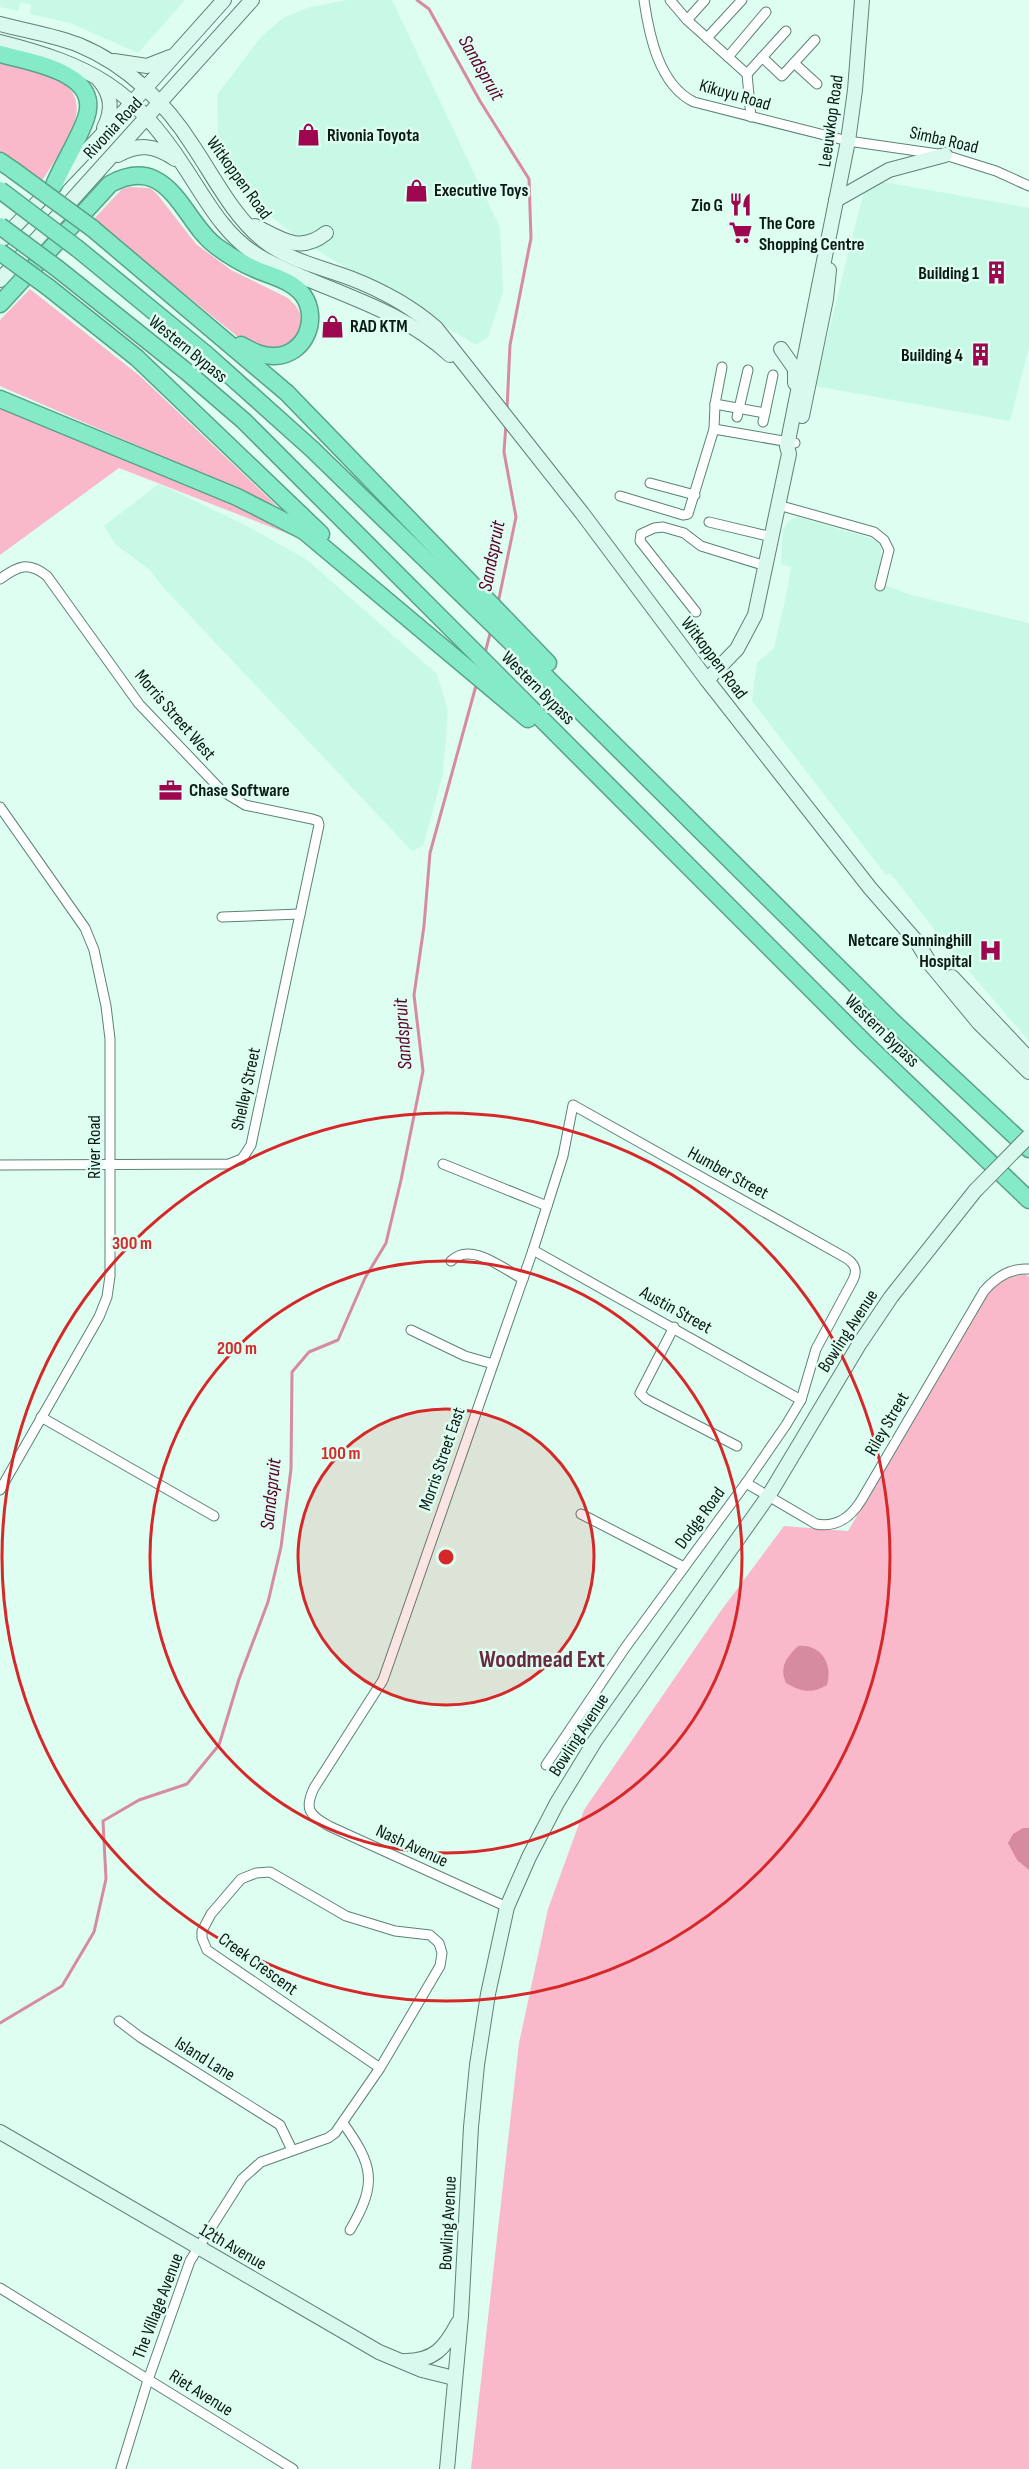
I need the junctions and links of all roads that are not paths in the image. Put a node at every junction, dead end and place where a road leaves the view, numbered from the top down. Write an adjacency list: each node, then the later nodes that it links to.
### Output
1 (224, 0): 15 (main road, Rivonia Road)
2 (644, 0): 28 (street, Kikuyu Road)
3 (670, 0): 9 (street)
4 (705, 0): 9 (street)
5 (742, 0): 12 (street)
6 (862, 0): 30 (main road, Leeuwkop Road)
7 (250, 3): 26 (main road, Rivonia Road)
8 (766, 12): 17 (street)
9 (687, 20): 12 (street)
10 (0, 24): 19 (main road, Witkoppen Road)
11 (786, 31): 18 (street)
12 (707, 38): 17 (street)
13 (815, 40): 20 (street)
14 (0, 42): 21 (main road, Witkoppen Road)
15 (176, 53): 19 (main road); 24 (main road, Rivonia Road)
16 (0, 54): 35 (highway)
17 (728, 57): 22 (street)
18 (762, 57): 20 (street); 22 (street)
19 (109, 60): 24 (main road, Witkoppen Road)
20 (794, 63): 23 (street)
21 (93, 74): 25 (main road, Witkoppen Road); 29 (main road)
22 (747, 74): 28 (street)
23 (817, 84)
24 (145, 88): 25 (main road, Rivonia Road); 26 (main road, Witkoppen Road)
25 (132, 103): 27 (main road, Witkoppen Road); 29 (main road, Rivonia Road)
26 (160, 104): 27 (main road, Rivonia Road); 39 (main road, Witkoppen Road)
27 (147, 117): 32 (main road, Rivonia Road); 33 (main road, Witkoppen Road)
28 (751, 117): 30 (street, Kikuyu Road)
29 (101, 136): 35 (main road, Rivonia Road)
30 (848, 141): 31 (street, Simba Road); 38 (main road, Leeuwkop Road)
31 (945, 155): 36 (street, Simba Road); 38 (main road)
32 (106, 162): 33 (main road); 45 (main road, Rivonia Road)
33 (183, 164): 52 (main road, Witkoppen Road)
34 (7, 165): 47 (highway, bridge)
35 (54, 185): 42 (main road, Rivonia Road)
36 (1029, 186)
37 (0, 190): 68 (highway, Western Bypass, bridge)
38 (836, 200): 43 (main road, Leeuwkop Road)
39 (243, 219): 41 (main road); 52 (main road, Witkoppen Road)
40 (0, 226): 72 (highway, Western Bypass, bridge)
41 (326, 233)
42 (0, 242)
43 (828, 246): 56 (main road, Leeuwkop Road); 58 (main road, Leeuwkop Road)
44 (0, 252): 69 (highway, bridge)
45 (0, 280)
46 (0, 304): 47 (highway)
47 (219, 333): 68 (highway)
48 (781, 349): 56 (main road)
49 (722, 367): 54 (street)
50 (748, 370): 55 (street)
51 (773, 375): 55 (street)
52 (478, 381): 71 (main road, Witkoppen Road)
53 (0, 399): 69 (highway)
54 (715, 404): 55 (street); 57 (street)
55 (738, 413)
56 (792, 418): 58 (main road, Leeuwkop Road)
57 (714, 429): 58 (street); 60 (street)
58 (791, 446): 62 (main road, Leeuwkop Road)
59 (650, 483): 60 (street)
60 (695, 495): 61 (street)
61 (620, 496)
62 (778, 505): 64 (main road, Leeuwkop Road); 67 (street)
63 (709, 522): 64 (street)
64 (772, 537): 65 (main road, Leeuwkop Road)
65 (766, 566): 70 (street); 71 (main road, Leeuwkop Road)
66 (0, 579): 74 (street, Morris Street West)
67 (880, 586)
68 (465, 587): 82 (highway, Western Bypass)
69 (376, 591): 72 (highway)
70 (696, 612)
71 (707, 680): 77 (main road, Witkoppen Road)
72 (502, 688): 86 (highway, Western Bypass)
73 (0, 807): 85 (street, River Road)
74 (318, 821): 75 (street, Shelley Street)
75 (300, 914): 76 (street); 85 (street, Shelley Street)
76 (222, 917)
77 (926, 955): 78 (main road, Witkoppen Road); 79 (main road, Witkoppen Road)
78 (1029, 1059)
79 (1029, 1072)
80 (573, 1105): 87 (street, Morris Street East); 91 (street, Humber Street)
81 (1029, 1136): 101 (main road, Bowling Avenue, bridge)
82 (1029, 1149)
83 (442, 1164): 87 (street)
84 (0, 1166): 85 (street, Shelley Street)
85 (110, 1166): 97 (street, River Road)
86 (1029, 1200)
87 (547, 1206): 89 (street, Morris Street East)
88 (452, 1245): 92 (street)
89 (533, 1250): 92 (street, Morris Street East); 93 (street, Austin Street)
90 (1029, 1269): 101 (street, Riley Street)
91 (855, 1276): 96 (street, Dodge Road)
92 (523, 1279): 95 (street, Morris Street East)
93 (674, 1327): 96 (street, Austin Street); 98 (street)
94 (411, 1330): 95 (street)
95 (493, 1364): 106 (street, Morris Street East)
96 (801, 1400): 99 (street, Dodge Road)
97 (41, 1417): 100 (street, River Road); 103 (street)
98 (737, 1446)
99 (746, 1484): 101 (street, Riley Street); 104 (street, Dodge Road)
100 (0, 1490)
101 (769, 1495): 107 (main road, Bowling Avenue)
102 (581, 1514): 104 (street)
103 (214, 1516)
104 (684, 1567): 105 (street, Dodge Road)
105 (546, 1766)
106 (309, 1809): 107 (street, Nash Avenue)
107 (507, 1908): 117 (main road, Bowling Avenue)
108 (440, 1966): 110 (street, The Village Avenue); 110 (street, Creek Crescent)
109 (119, 2020): 113 (street, Island Lane)
110 (380, 2068): 111 (street, The Village Avenue)
111 (343, 2123): 113 (street, The Village Avenue); 114 (street)
112 (0, 2132): 115 (main road, 12th Avenue)
113 (290, 2150): 115 (street, The Village Avenue)
114 (350, 2230)
115 (198, 2247): 118 (main road, 12th Avenue); 120 (street, The Village Avenue)
116 (0, 2288): 120 (street, Riet Avenue)
117 (461, 2316): 118 (main road); 119 (main road, Bowling Avenue)
118 (400, 2361): 119 (main road, 12th Avenue)
119 (454, 2378): 123 (main road, Bowling Avenue)
120 (148, 2380): 121 (street, The Village Avenue); 122 (street, Riet Avenue)
121 (121, 2468)
122 (294, 2469)
123 (447, 2469)

